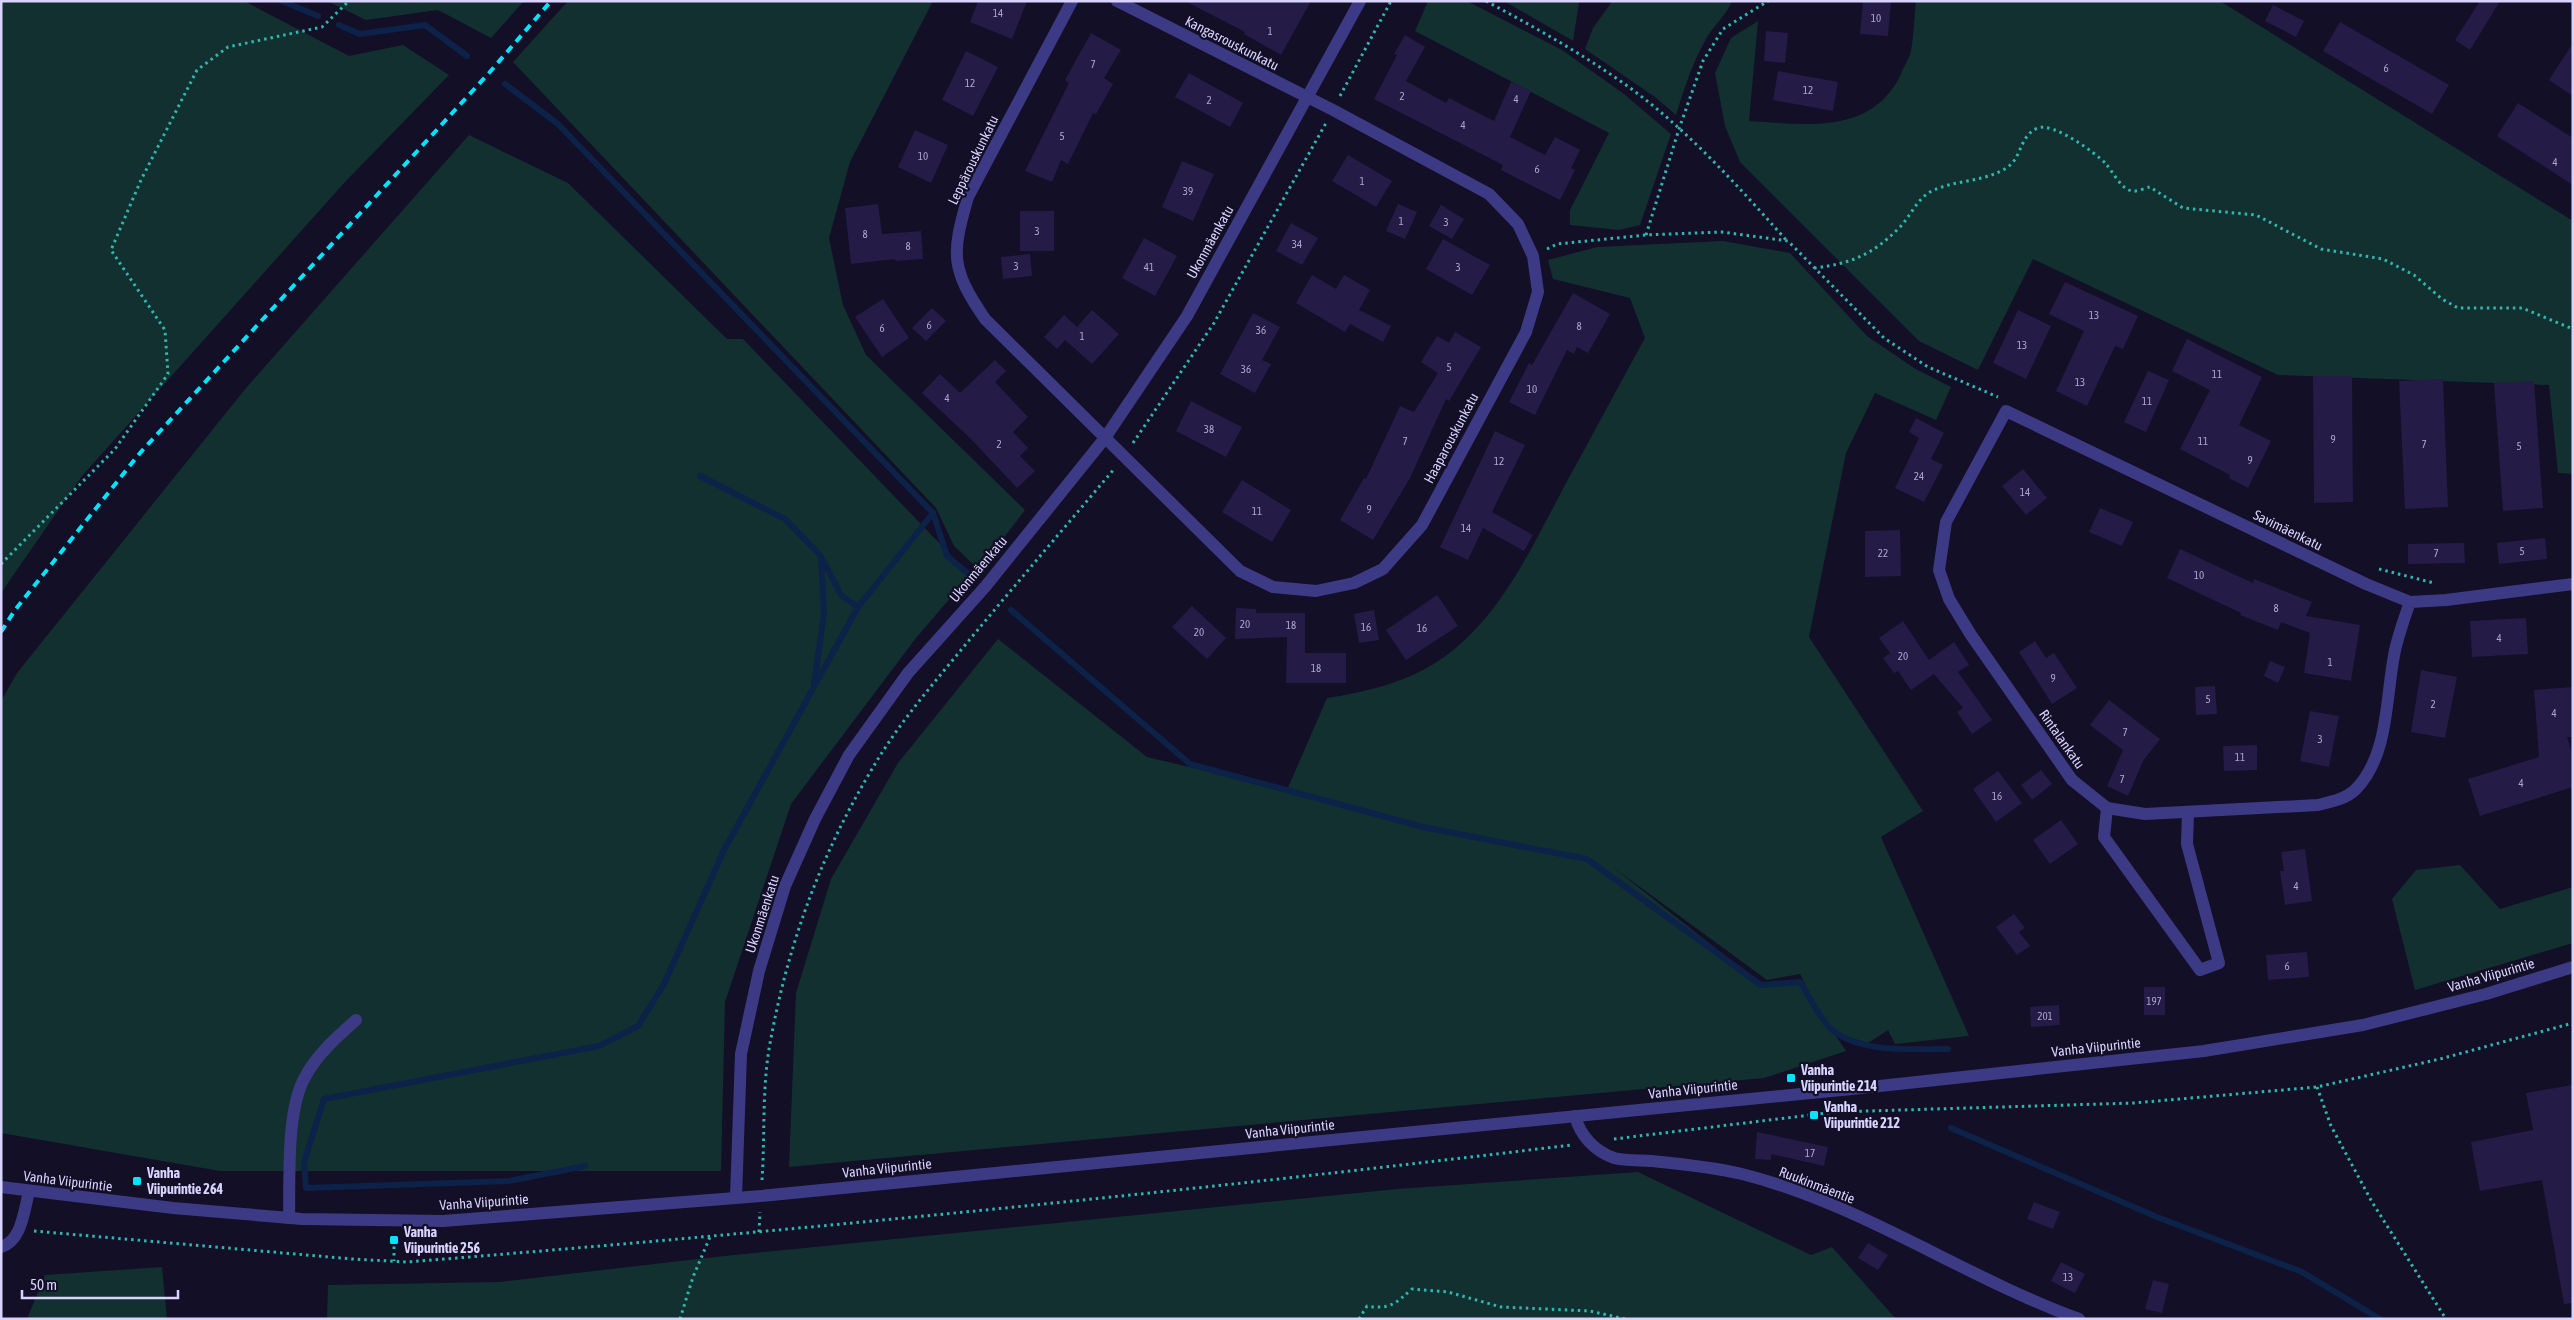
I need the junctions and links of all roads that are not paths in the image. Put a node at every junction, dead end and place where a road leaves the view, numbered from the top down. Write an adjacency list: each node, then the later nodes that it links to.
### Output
1 (1072, 1): 6 (street, Leppärouskunkatu)
2 (1117, 1): 4 (street, Kangasrouskunkatu)
3 (1360, 1): 4 (street, Ukonmäenkatu)
4 (1308, 98): 6 (street, Ukonmäenkatu); 6 (street, Haaparouskunkatu)
5 (2006, 406): 8 (street, Savimäenkatu); 9 (street, Rintalankatu)
6 (1105, 438): 16 (street, Ukonmäenkatu)
7 (2573, 584): 8 (street, Savimäenkatu)
8 (2410, 602): 10 (street, Rintalankatu)
9 (2107, 808): 10 (street, Rintalankatu); 10 (street)
10 (2188, 812)
11 (2573, 967): 13 (street, Vanha Viipurintie)
12 (356, 1020): 17 (street)
13 (1574, 1116): 16 (street, Vanha Viipurintie); 19 (street, Ruukinmäentie)
14 (1, 1187): 15 (street, Vanha Viipurintie)
15 (29, 1192): 17 (street, Vanha Viipurintie); 18 (street)
16 (736, 1197): 17 (street, Vanha Viipurintie)
17 (289, 1218)
18 (1, 1247)
19 (2079, 1319)

